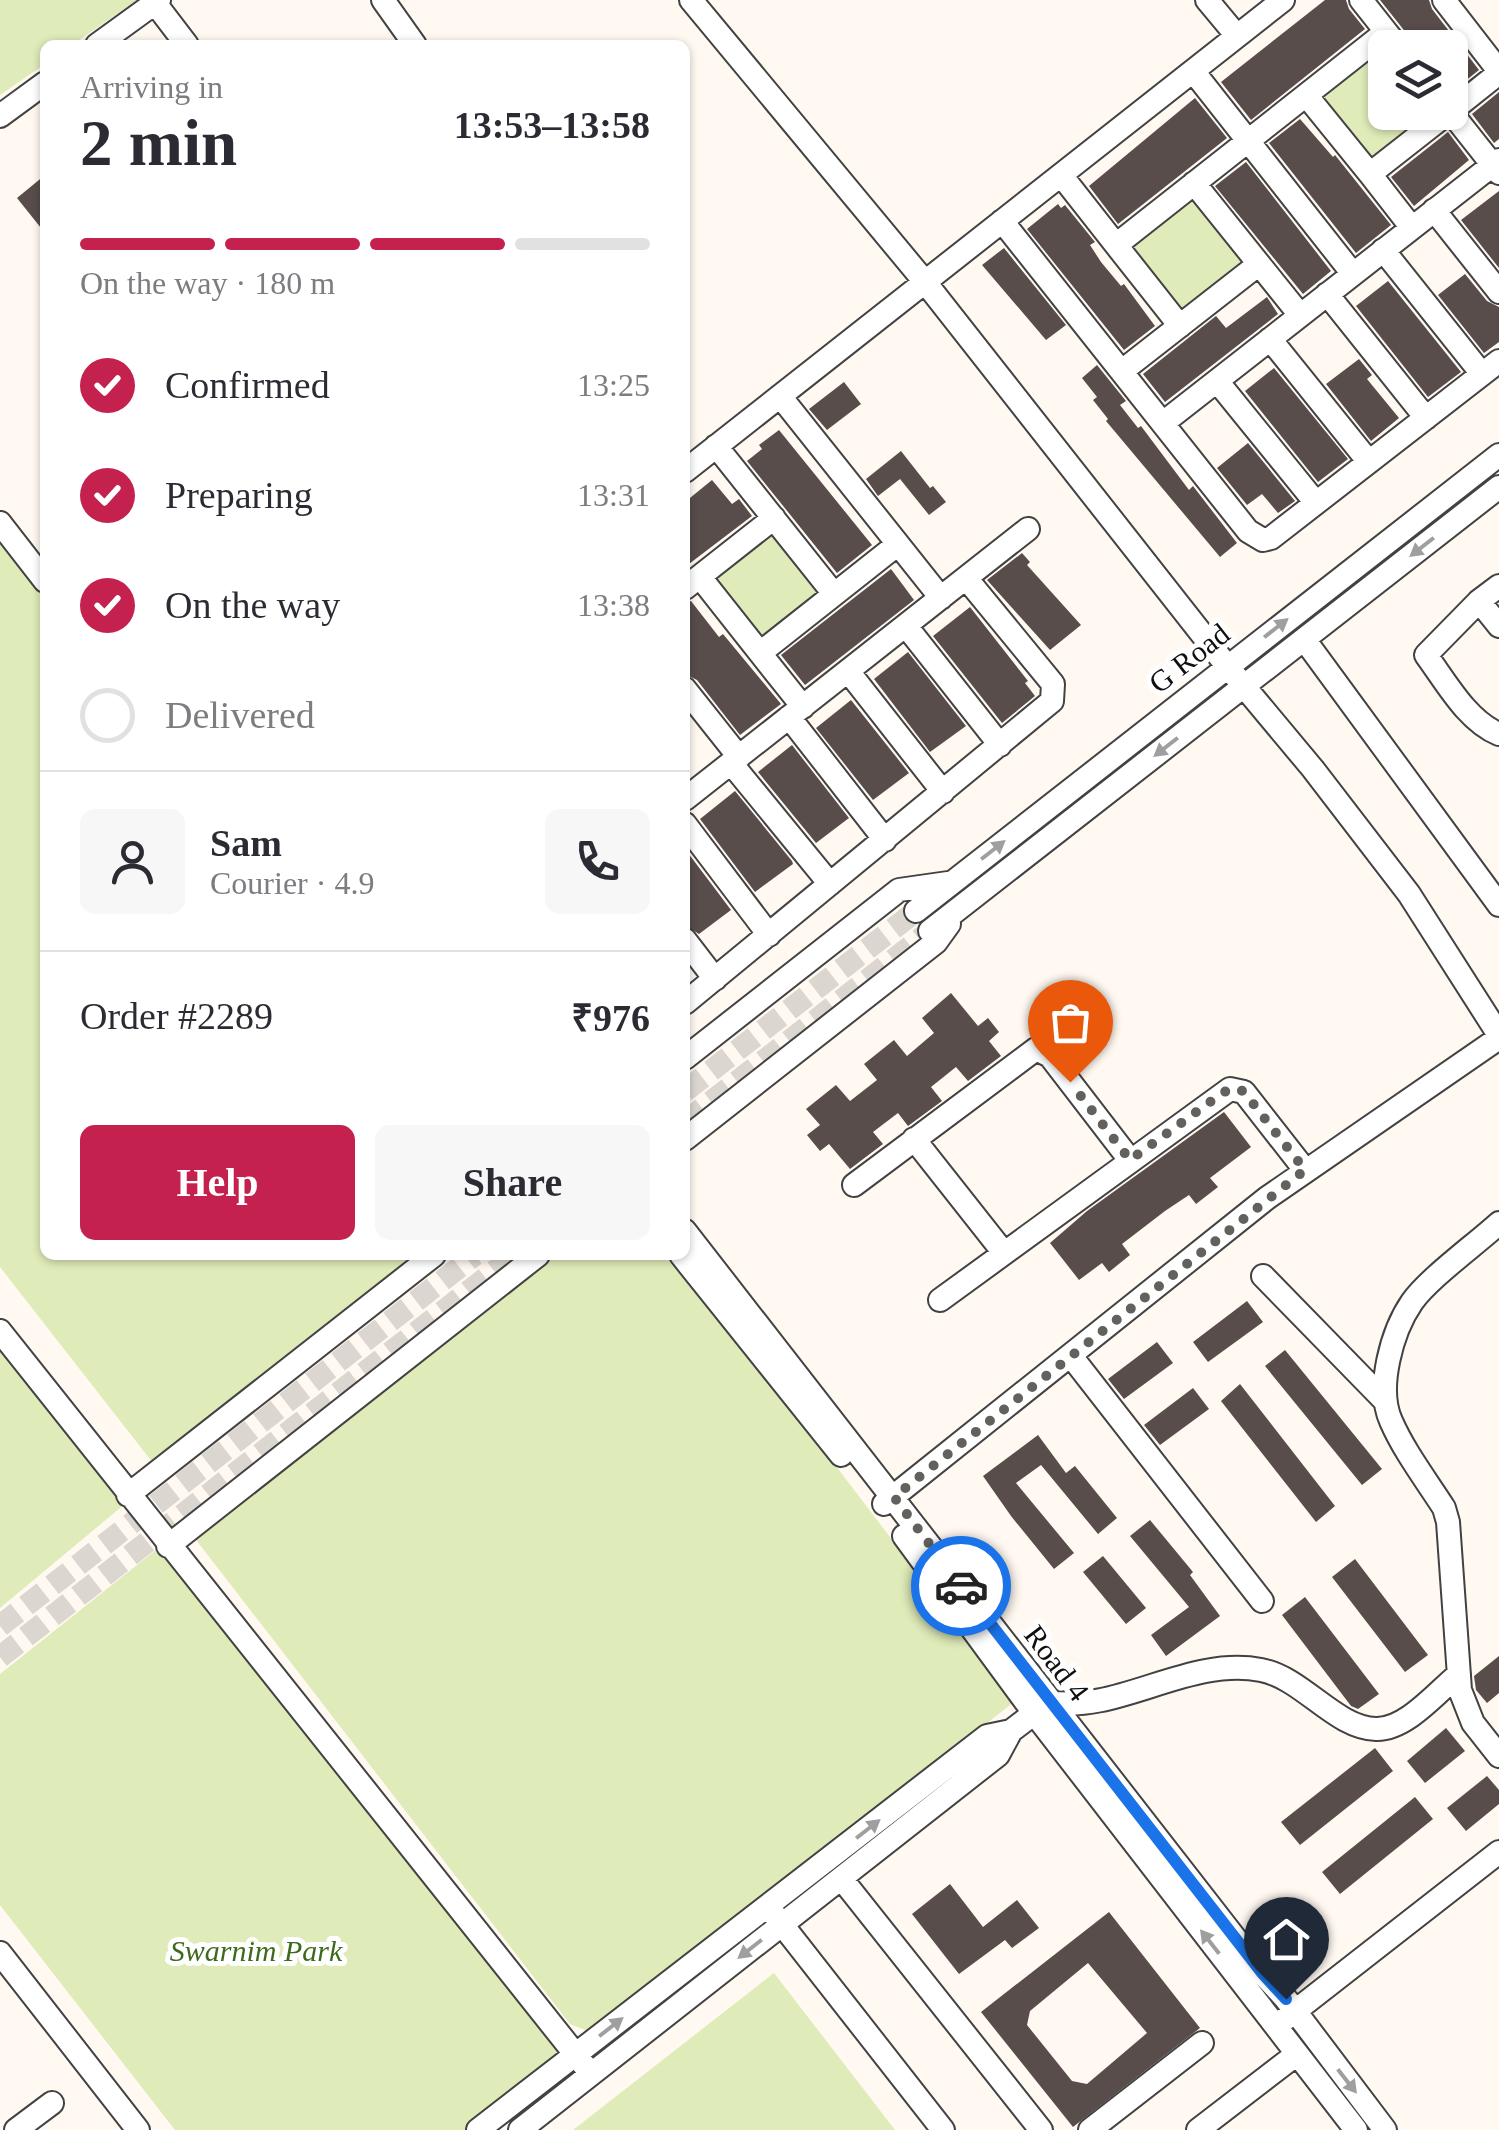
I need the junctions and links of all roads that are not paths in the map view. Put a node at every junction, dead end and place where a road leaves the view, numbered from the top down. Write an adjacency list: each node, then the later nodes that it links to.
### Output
1 (383, 0): 12 (street)
2 (691, 0): 34 (street)
3 (1208, 0): 9 (street)
4 (1283, 0): 9 (street)
5 (1361, 0): 8 (street)
6 (1444, 0): 15 (street)
7 (157, 2): 10 (street); 11 (street)
8 (1385, 30)
9 (1237, 36): 14 (street)
10 (105, 40)
11 (184, 40)
12 (411, 40)
13 (1368, 56): 17 (street)
14 (1192, 71): 22 (street); 25 (street)
15 (1499, 72): 18 (street)
16 (40, 87): 19 (street)
17 (1306, 95): 22 (street); 24 (street)
18 (1468, 97)
19 (0, 116)
20 (1426, 130): 24 (street)
21 (1466, 130): 23 (street)
22 (1248, 141): 26 (street); 33 (street)
23 (1497, 166): 27 (street)
24 (1370, 174): 29 (street)
25 (1060, 175): 28 (street); 30 (street)
26 (1194, 183): 30 (street); 32 (street)
27 (1434, 210): 29 (street); 35 (street)
28 (1002, 221): 34 (street); 41 (street)
29 (1412, 228): 31 (street)
30 (1116, 244): 38 (street)
31 (1382, 250): 33 (street); 40 (street)
32 (1259, 264): 37 (street); 38 (street)
33 (1353, 274): 36 (street)
34 (925, 282): 43 (street); 67 (street)
35 (1499, 292)
36 (1327, 294): 37 (street); 44 (street)
37 (1300, 316): 39 (street)
38 (1180, 326): 41 (street)
39 (1270, 339): 42 (street); 48 (street)
40 (1490, 368): 44 (street)
41 (1122, 372): 45 (street)
42 (1216, 381): 45 (street); 51 (street)
43 (780, 396): 46 (street); 55 (street)
44 (1426, 418): 48 (street)
45 (1163, 423): 51 (street)
46 (716, 446): 49 (street); 52 (street)
47 (1499, 454): 67 (street, G Road, one-way to 47)
48 (1369, 462): 51 (street)
49 (690, 466)
50 (1499, 487): 65 (street, G Road, one-way to 65)
51 (1316, 503)
52 (774, 518): 58 (street); 60 (street)
53 (0, 523): 56 (street)
54 (1028, 529): 57 (street)
55 (898, 544): 60 (street); 61 (street)
56 (40, 575)
57 (966, 578): 61 (street); 73 (street)
58 (692, 582): 66 (street)
59 (1499, 586): 62 (street)
60 (834, 594): 66 (street)
61 (941, 598): 63 (street)
62 (1478, 601): 64 (street); 72 (street)
63 (906, 626): 68 (street); 73 (street)
64 (1499, 626)
65 (1304, 639): 69 (street, G Road); 82 (street)
66 (760, 653): 71 (street)
67 (1227, 666): 69 (street); 79 (street, G Road, one-way to 67)
68 (848, 670): 71 (street); 75 (street)
69 (1244, 686): 81 (street, G Road, one-way to 81); 89 (street)
70 (690, 704): 74 (street)
71 (796, 712): 74 (street); 78 (street)
72 (1499, 734)
73 (1000, 746): 75 (street)
74 (735, 760): 76 (street); 80 (street)
75 (943, 792): 78 (street)
76 (690, 795)
77 (690, 831): 85 (street)
78 (885, 840): 80 (street)
79 (952, 882): 83 (street, G Road); 90 (street)
80 (830, 884): 85 (street)
81 (963, 905): 84 (street, G Road); 91 (street)
82 (1499, 905)
83 (916, 911)
84 (930, 931)
85 (769, 935): 87 (street)
86 (690, 946): 87 (street)
87 (715, 979): 88 (street)
88 (690, 999)
89 (1499, 1036): 94 (street)
90 (690, 1054)
91 (690, 1135)
92 (914, 1139): 93 (street); 95 (street); 98 (street)
93 (1130, 1160): 94 (street); 98 (street)
94 (1305, 1170): 105 (street)
95 (854, 1185)
96 (1499, 1224): 106 (street)
97 (690, 1238): 108 (street, Road 4)
98 (1004, 1253): 103 (street)
99 (428, 1260): 107 (street)
100 (532, 1260): 109 (street)
101 (685, 1260): 108 (street, Road 4)
102 (1263, 1276): 106 (street)
103 (940, 1300)
104 (0, 1331): 107 (street)
105 (1070, 1356): 108 (street); 110 (street)
106 (1385, 1401): 111 (street)
107 (128, 1496): 109 (street)
108 (888, 1501): 112 (street, Road 4)
109 (168, 1546): 122 (street)
110 (1262, 1601)
111 (1459, 1674): 112 (street); 114 (street)
112 (1041, 1708): 113 (street); 119 (street, Road 4)
113 (1011, 1731): 116 (street); 117 (street, one-way to 113)
114 (1499, 1756)
115 (1499, 1852): 119 (street)
116 (842, 1878): 117 (street); 130 (street)
117 (775, 1915): 122 (street, one-way to 117); 123 (street, one-way to 123); 129 (street)
118 (0, 1953): 126 (street)
119 (1285, 2019): 121 (street, Road 4); 134 (street, Road 4, one-way to 134)
120 (1202, 2043): 131 (street)
121 (1297, 2054): 132 (street); 133 (street, Road 4)
122 (574, 2056): 123 (street); 127 (street)
123 (591, 2074): 128 (street)
124 (52, 2103): 125 (street)
125 (16, 2130)
126 (138, 2130)
127 (478, 2130)
128 (520, 2130)
129 (944, 2130)
130 (1041, 2130)
131 (1090, 2130)
132 (1198, 2130)
133 (1356, 2130)
134 (1385, 2130)

